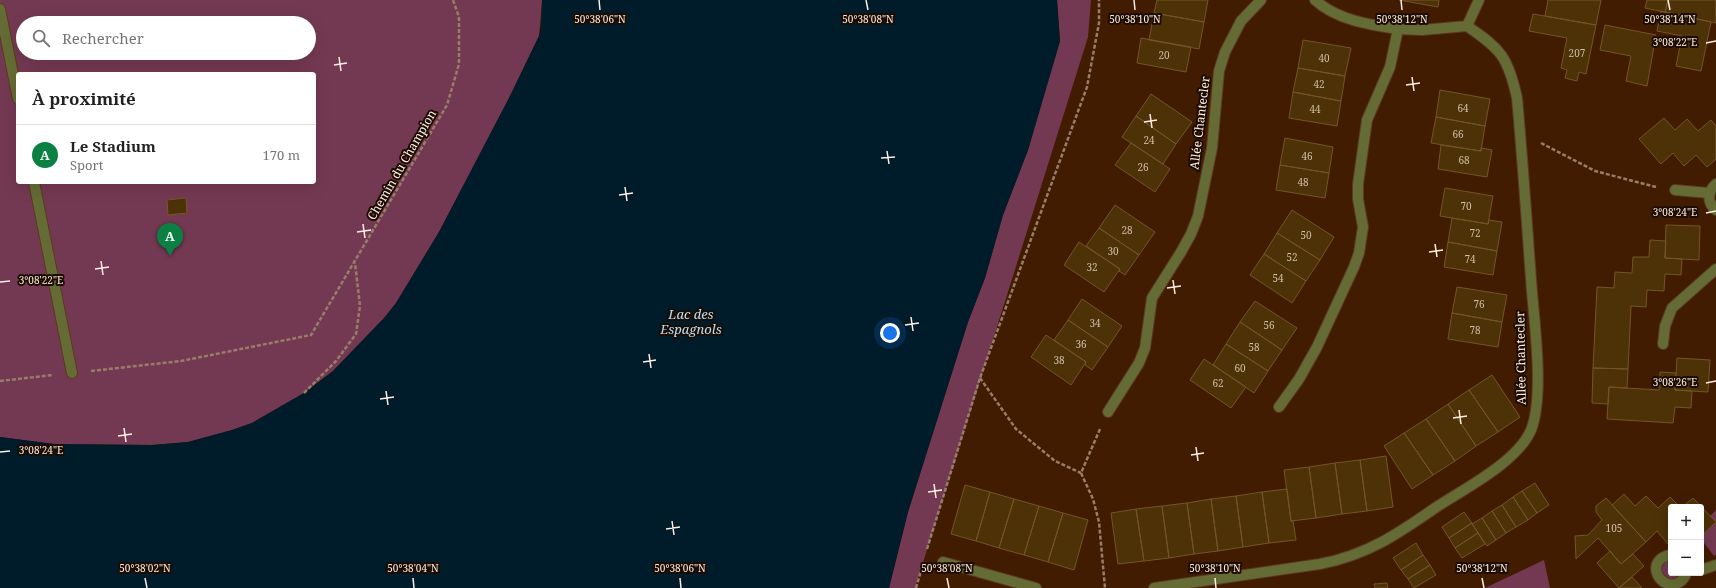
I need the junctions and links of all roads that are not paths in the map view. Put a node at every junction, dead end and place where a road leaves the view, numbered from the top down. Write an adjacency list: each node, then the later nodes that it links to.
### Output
1 (1261, 0): 17 (street, Allée Chantecler)
2 (1315, 0): 6 (street)
3 (1479, 0): 5 (street)
4 (0, 9): 7 (street)
5 (1466, 26): 6 (street); 24 (street, Allée Chantecler)
6 (1398, 29): 16 (street)
7 (16, 90)
8 (34, 184): 15 (street)
9 (1716, 184): 11 (street)
10 (1675, 190): 11 (street)
11 (1709, 193): 12 (street)
12 (1716, 210)
13 (1716, 269): 14 (street)
14 (1663, 344)
15 (72, 373)
16 (1279, 407)
17 (1108, 412)
18 (1668, 555): 22 (street)
19 (943, 562): 23 (street)
20 (1716, 565): 21 (street)
21 (1704, 569)
22 (1685, 576)
23 (1036, 588)
24 (1154, 588)

